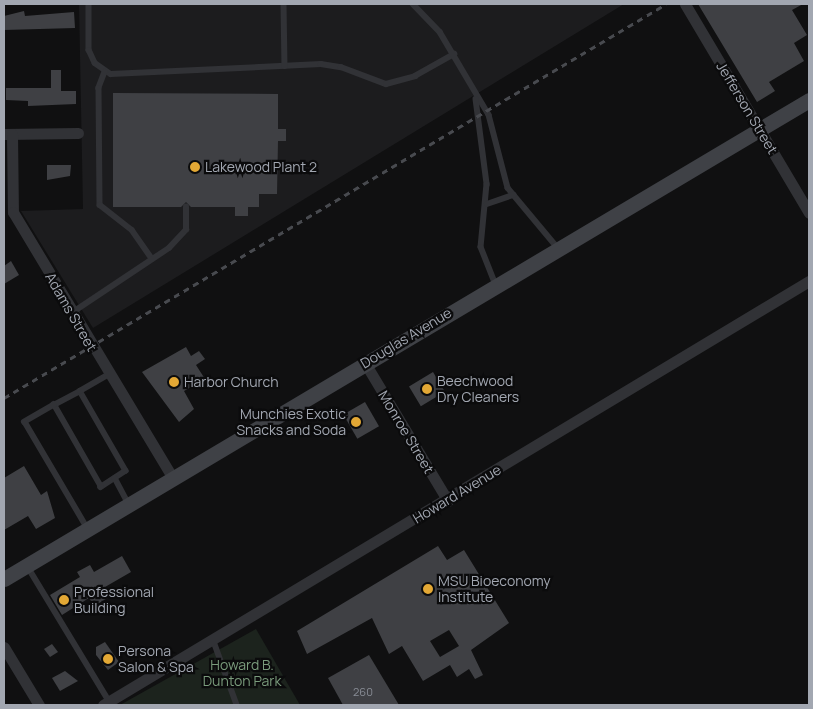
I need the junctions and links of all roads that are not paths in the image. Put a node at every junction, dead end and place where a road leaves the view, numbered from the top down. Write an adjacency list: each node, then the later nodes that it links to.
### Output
1 (89, 4): 7 (lane)
2 (284, 4): 6 (lane)
3 (413, 4): 5 (lane)
4 (685, 4): 10 (street, Jefferson Street)
5 (454, 54): 6 (lane); 8 (lane)
6 (285, 66): 7 (lane)
7 (106, 72): 19 (lane)
8 (476, 97): 13 (lane); 14 (lane)
9 (809, 100): 10 (street, Douglas Avenue)
10 (759, 130): 16 (street, Jefferson Street); 18 (street, Douglas Avenue)
11 (78, 133): 12 (street)
12 (8, 134): 17 (street, Adams Street)
13 (513, 195): 14 (lane); 18 (lane)
14 (487, 204): 21 (lane)
15 (186, 207): 19 (lane)
16 (809, 212)
17 (8, 214): 22 (street, Adams Street)
18 (558, 248): 21 (street, Douglas Avenue)
19 (152, 259): 22 (lane)
20 (809, 281): 29 (street, Howard Avenue)
21 (496, 285): 23 (street, Douglas Avenue)
22 (72, 312): 24 (street, Adams Street)
23 (365, 363): 28 (street, Douglas Avenue); 29 (street, Monroe Street)
24 (109, 374): 25 (lane); 28 (street, Adams Street)
25 (80, 391): 26 (lane); 27 (lane)
26 (54, 405): 27 (lane); 31 (lane)
27 (115, 478): 30 (lane)
28 (173, 478): 30 (street, Douglas Avenue)
29 (448, 501): 34 (street, Howard Avenue)
30 (129, 504): 31 (street, Douglas Avenue)
31 (88, 529): 32 (street, Douglas Avenue)
32 (27, 565): 33 (street, Douglas Avenue); 36 (lane)
33 (4, 579)
34 (213, 639): 36 (street, Howard Avenue); 38 (lane)
35 (4, 646): 37 (street)
36 (106, 703)
37 (40, 705)
38 (236, 705)

